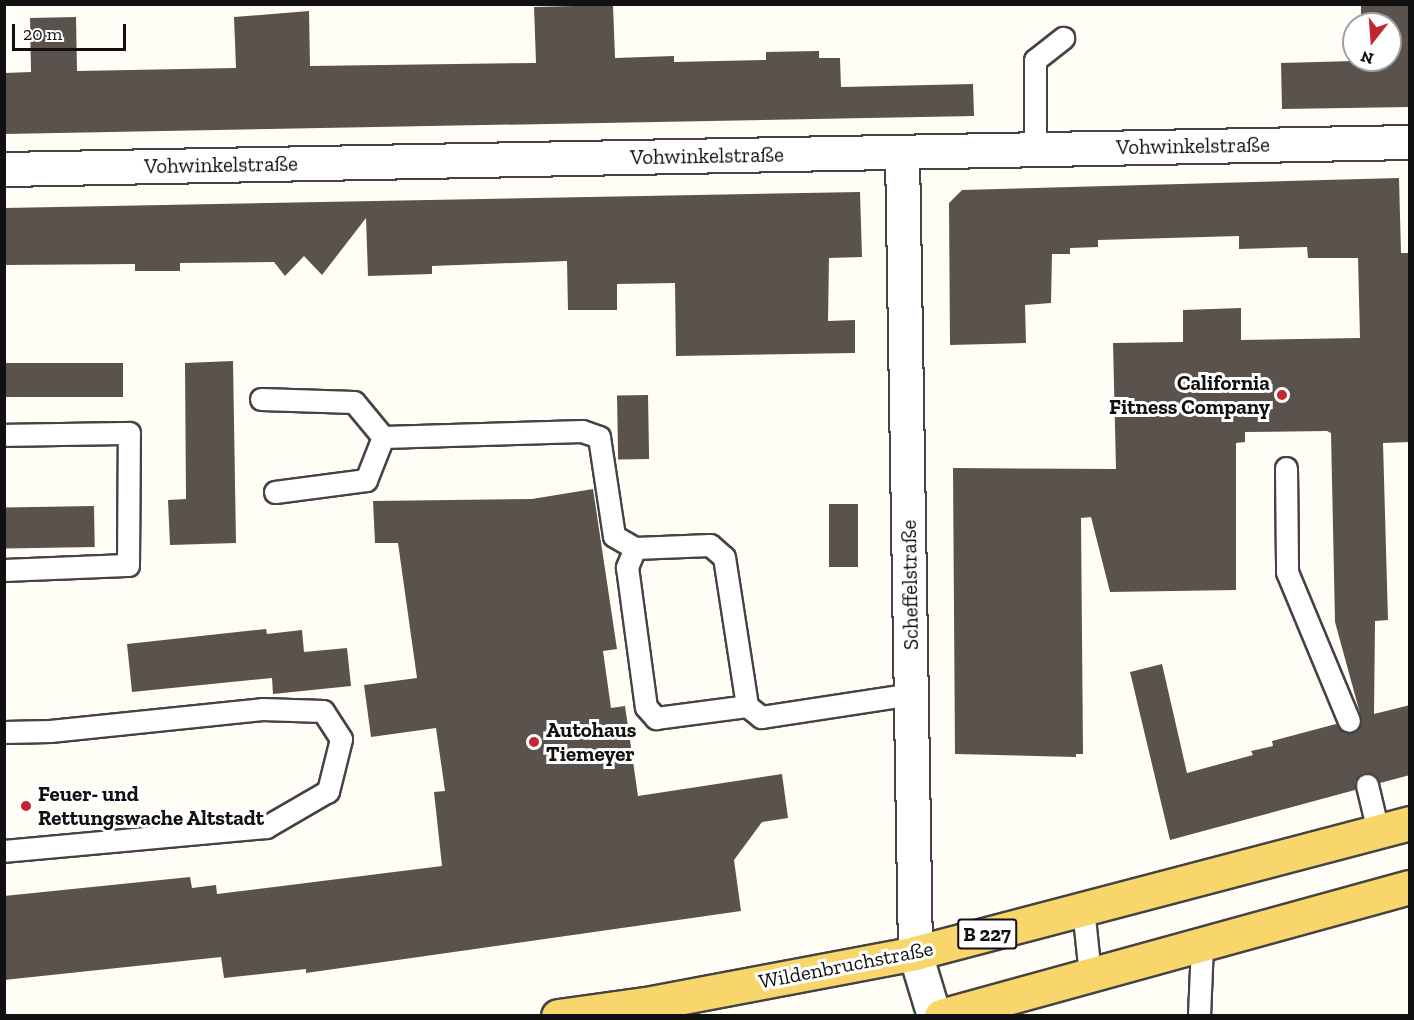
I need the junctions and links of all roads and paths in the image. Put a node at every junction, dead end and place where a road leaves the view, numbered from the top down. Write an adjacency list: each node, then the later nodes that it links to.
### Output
1 (1063, 38): 3 (lane)
2 (1410, 142): 3 (street, Vohwinkelstraße)
3 (1035, 150): 4 (street, Vohwinkelstraße)
4 (902, 152): 5 (street, Vohwinkelstraße); 13 (street, Scheffelstraße)
5 (4, 169)
6 (261, 399): 8 (lane)
7 (6, 435): 12 (lane)
8 (383, 437): 10 (lane); 11 (lane)
9 (1286, 468): 15 (lane)
10 (275, 492)
11 (635, 548): 14 (lane); 14 (lane)
12 (4, 570)
13 (912, 694): 14 (lane); 24 (street, Scheffelstraße)
14 (747, 706)
15 (1349, 721)
16 (4, 732): 20 (lane)
17 (1367, 785): 19 (lane)
18 (1410, 823): 19 (main road, Wildenbruchstraße / B 227)
19 (1378, 831): 22 (main road, Wildenbruchstraße / B 227)
20 (4, 851)
21 (1410, 887): 23 (main road)
22 (1083, 908): 24 (main road, Wildenbruchstraße / B 227); 25 (lane)
23 (1202, 944): 25 (main road); 29 (lane)
24 (915, 953): 26 (main road, Wildenbruchstraße / B 227); 27 (street, Scheffelstraße)
25 (1090, 975): 28 (main road)
26 (558, 1016)
27 (934, 1016)
28 (941, 1016)
29 (1198, 1016)

